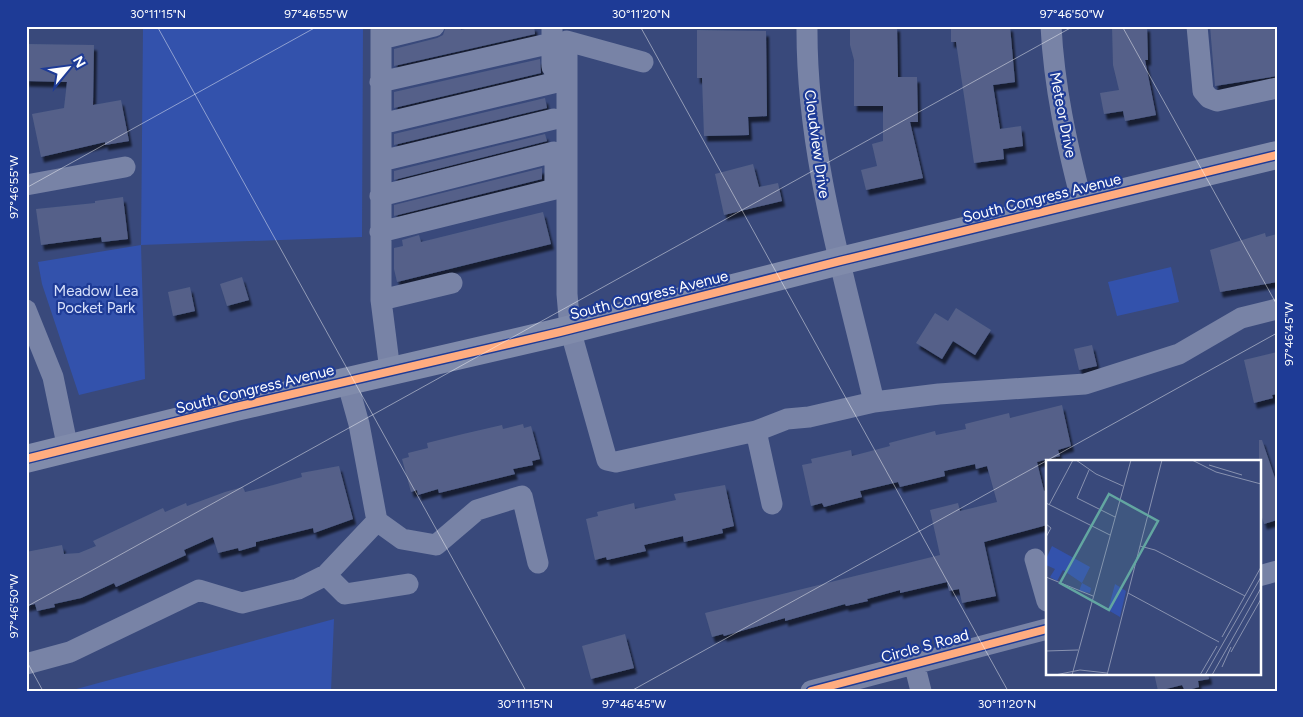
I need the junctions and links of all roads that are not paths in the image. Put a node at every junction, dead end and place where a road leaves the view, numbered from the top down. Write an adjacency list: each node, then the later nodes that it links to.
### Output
1 (434, 26): 5 (street)
2 (807, 26): 21 (street, Cloudview Drive)
3 (1050, 26): 19 (street, Meteor Drive)
4 (1197, 26): 10 (street)
5 (381, 32): 8 (street)
6 (552, 34): 8 (street); 9 (street)
7 (643, 62): 26 (street)
8 (380, 82): 12 (street)
9 (553, 83): 11 (street); 12 (street)
10 (1277, 88)
11 (554, 119): 13 (street); 15 (street)
12 (381, 124): 15 (street)
13 (554, 152): 18 (street); 20 (street)
14 (1277, 155): 19 (main road, South Congress Avenue)
15 (381, 161): 18 (street)
16 (125, 167): 17 (street)
17 (26, 185)
18 (380, 196): 20 (street)
19 (1082, 203): 21 (main road, South Congress Avenue)
20 (380, 232): 23 (street)
21 (840, 261): 26 (main road, South Congress Avenue); 29 (street, Cloudview Drive)
22 (452, 283): 23 (street)
23 (380, 300): 27 (street)
24 (1277, 309): 29 (street)
25 (26, 310): 31 (street)
26 (570, 330): 27 (main road, South Congress Avenue); 30 (street)
27 (390, 371): 28 (main road, South Congress Avenue)
28 (347, 380): 31 (main road, South Congress Avenue); 34 (street)
29 (874, 402): 30 (street)
30 (756, 431): 33 (street)
31 (68, 449): 32 (main road, South Congress Avenue)
32 (26, 459)
33 (772, 504)
34 (377, 521): 36 (street); 38 (street)
35 (1035, 559): 41 (street)
36 (538, 563)
37 (1277, 571): 39 (street)
38 (326, 575): 40 (street); 44 (street)
39 (1260, 576)
40 (408, 584)
41 (1046, 598)
42 (1046, 629): 43 (street, Circle S Road)
43 (914, 663): 45 (street, Circle S Road); 46 (street)
44 (26, 664)
45 (811, 691)
46 (921, 691)

